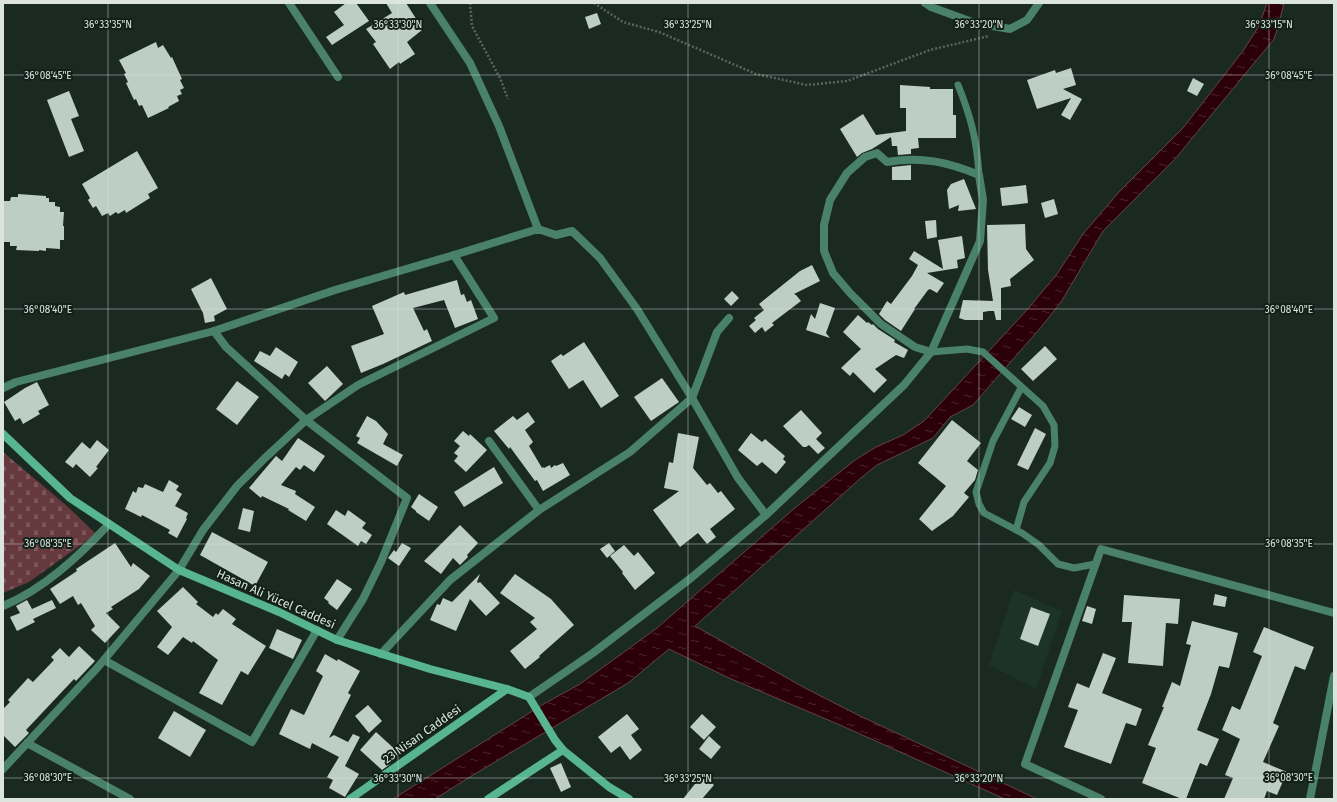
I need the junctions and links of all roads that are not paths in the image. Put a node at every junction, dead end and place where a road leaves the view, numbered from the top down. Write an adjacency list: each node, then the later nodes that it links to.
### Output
1 (289, 3): 5 (street)
2 (430, 3): 8 (street)
3 (925, 3): 4 (street)
4 (1040, 3)
5 (338, 77)
6 (958, 85): 7 (lane)
7 (979, 175): 12 (street); 12 (street)
8 (538, 228): 9 (street); 15 (street)
9 (454, 255): 11 (street); 16 (street)
10 (730, 318): 15 (street)
11 (214, 331): 13 (street); 16 (street)
12 (931, 352): 14 (lane); 20 (street)
13 (3, 388)
14 (1022, 388): 22 (lane); 22 (lane)
15 (692, 398): 19 (street); 20 (street)
16 (306, 420): 24 (street); 28 (street)
17 (3, 434): 21 (street, Hasan Ali Yücel Caddesi)
18 (489, 441): 19 (street)
19 (539, 510): 29 (street)
20 (766, 515): 33 (street)
21 (109, 524): 24 (street, Hasan Ali Yücel Caddesi); 25 (street)
22 (1016, 530): 23 (lane)
23 (1095, 564): 26 (street); 41 (street)
24 (179, 570): 27 (street, Hasan Ali Yücel Caddesi); 30 (street)
25 (3, 606)
26 (1334, 613)
27 (317, 630): 28 (street, Hasan Ali Yücel Caddesi); 30 (street)
28 (336, 640): 29 (street, Hasan Ali Yücel Caddesi)
29 (381, 654): 32 (street, Hasan Ali Yücel Caddesi)
30 (104, 660): 34 (street)
31 (1334, 676): 42 (street)
32 (507, 688): 33 (street, Hasan Ali Yücel Caddesi); 38 (street, 23 Nisan Caddesi)
33 (529, 697): 35 (street)
34 (27, 743): 36 (street); 37 (street)
35 (563, 750): 39 (street); 40 (street)
36 (3, 769)
37 (130, 799)
38 (350, 799)
39 (488, 799)
40 (629, 799)
41 (1101, 799)
42 (1310, 799)

